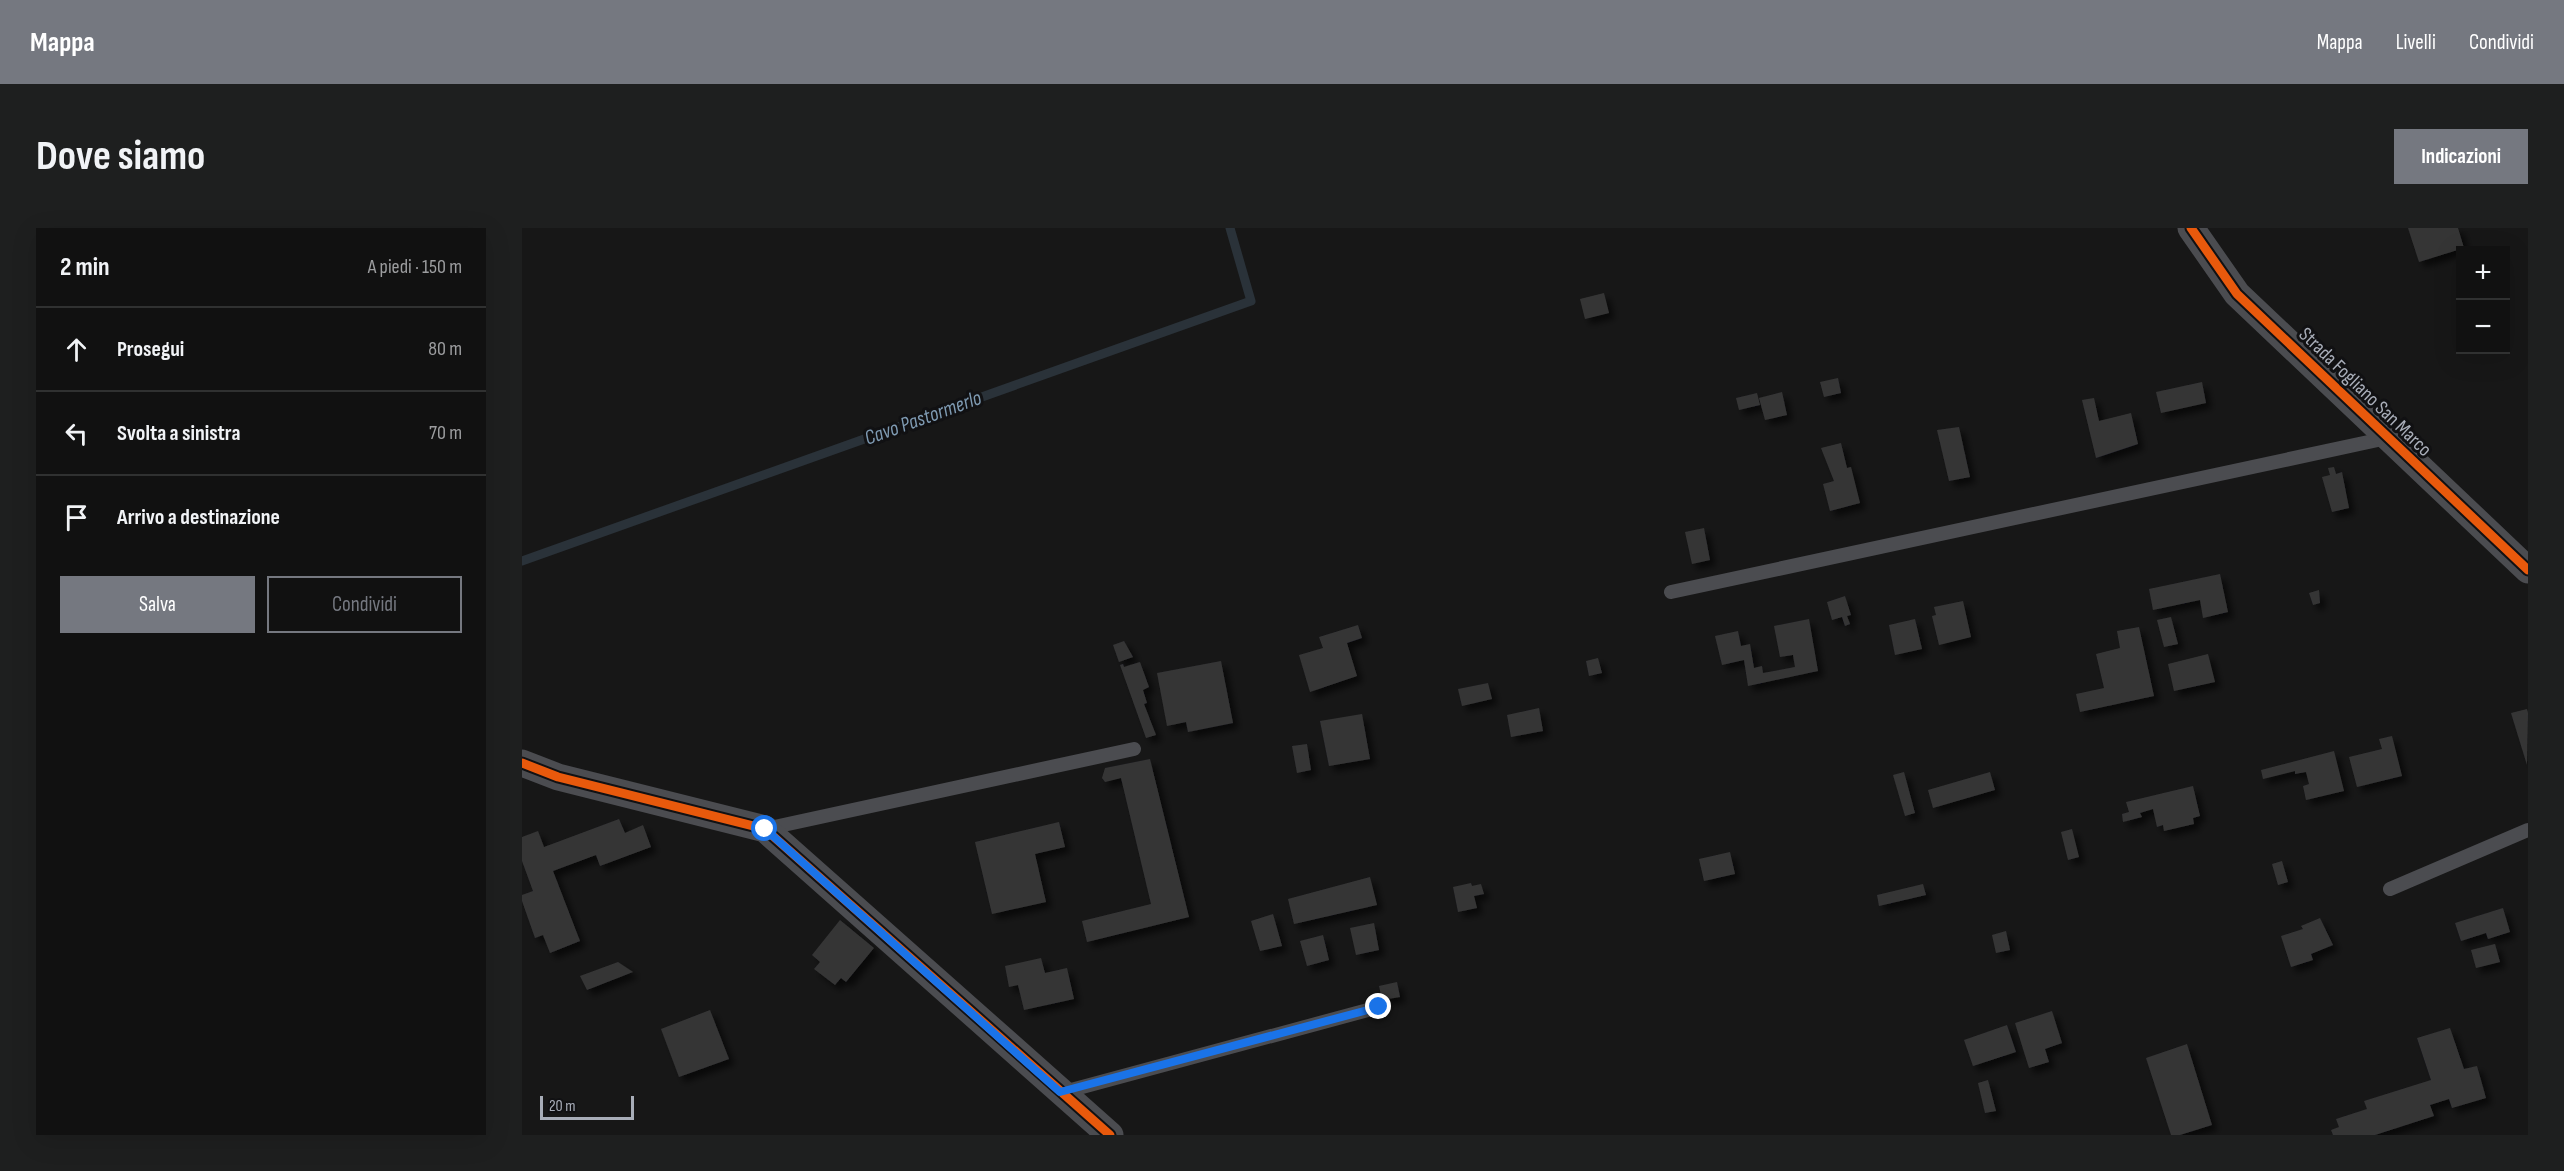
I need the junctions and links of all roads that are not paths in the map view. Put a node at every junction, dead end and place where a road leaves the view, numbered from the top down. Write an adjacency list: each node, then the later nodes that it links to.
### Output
1 (2191, 228): 2 (street, Strada Fogliano San Marco)
2 (2387, 438): 3 (street, Strada Fogliano San Marco); 4 (lane)
3 (2528, 570)
4 (1671, 592)
5 (1134, 748): 7 (lane)
6 (522, 763): 7 (street)
7 (765, 829): 11 (street)
8 (2528, 830): 9 (lane)
9 (2390, 888)
10 (1379, 1007): 11 (lane)
11 (1060, 1092): 12 (street)
12 (1110, 1135)

